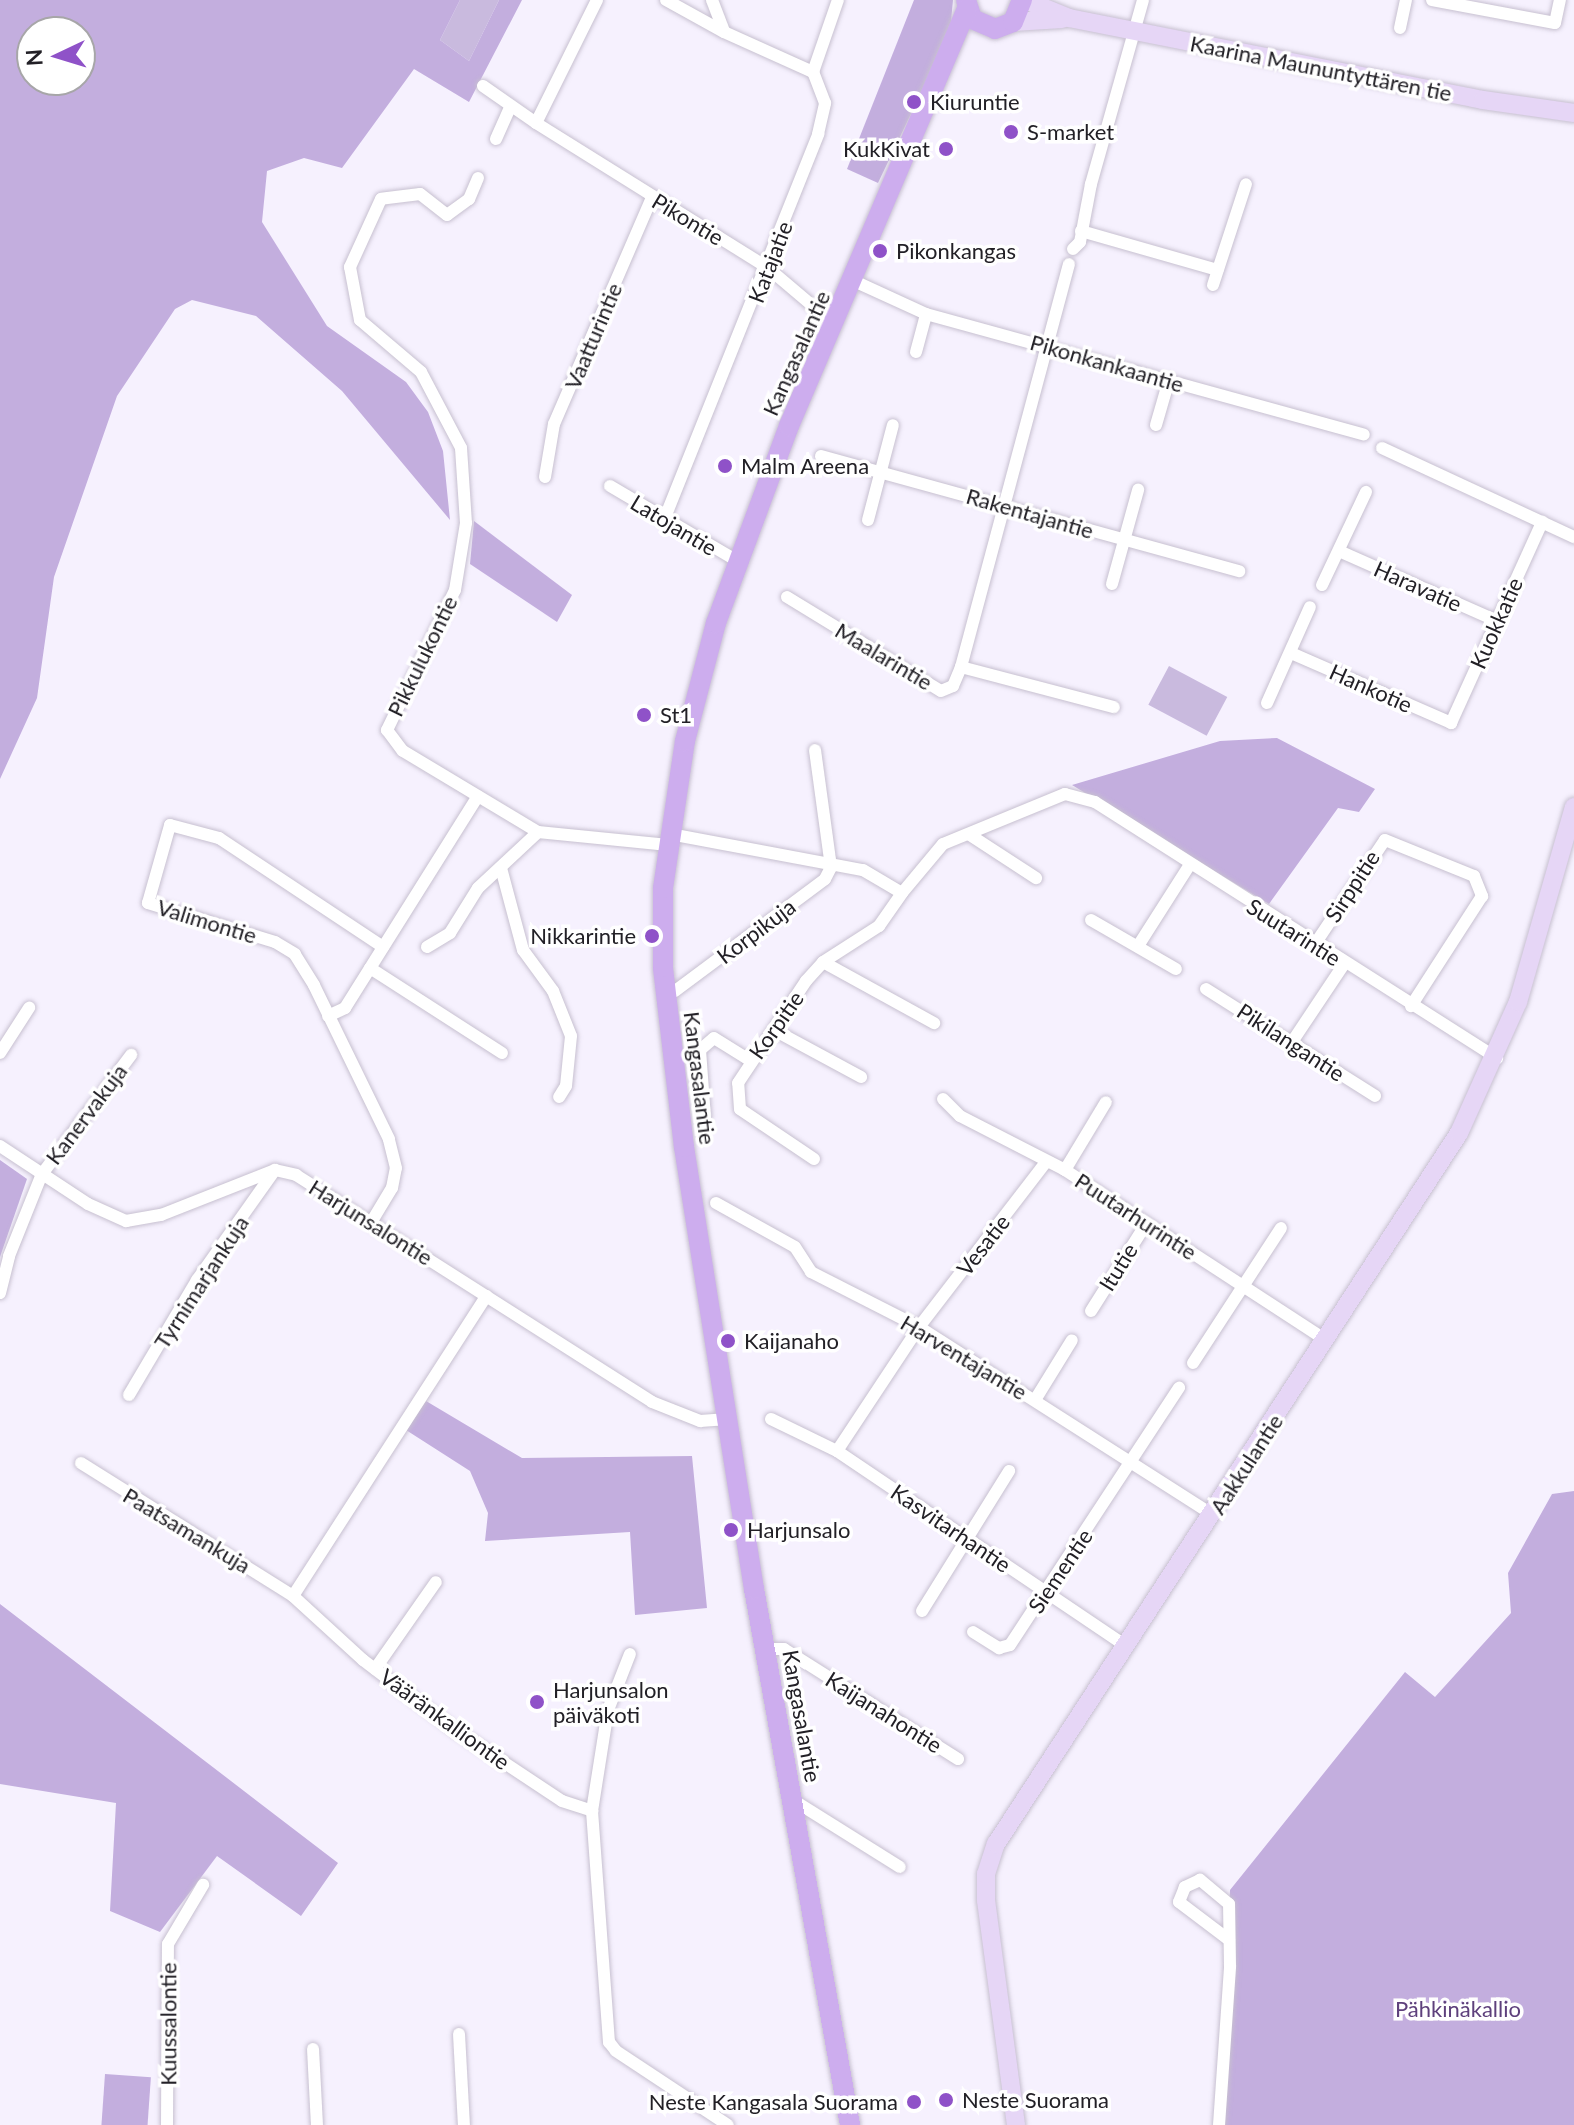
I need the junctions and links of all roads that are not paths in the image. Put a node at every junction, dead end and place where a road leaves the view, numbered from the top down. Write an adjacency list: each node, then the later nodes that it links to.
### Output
1 (597, 0): 23 (street)
2 (666, 0): 17 (street)
3 (712, 0): 17 (street)
4 (838, 0): 18 (street)
5 (1024, 0): 12 (street, Kaarina Maununtyttären tie); 13 (main road)
6 (1143, 0): 16 (street)
7 (1406, 0): 15 (street)
8 (1432, 0): 10 (street)
9 (1560, 0): 10 (street)
10 (1449, 2)
11 (966, 4): 14 (main road); 19 (main road, Kangasalantie)
12 (1069, 18): 13 (street, Kaarina Maununtyttären tie); 16 (street, Kaarina Maununtyttären tie)
13 (1013, 22): 14 (main road)
14 (985, 28): 19 (main road, Kangasalantie)
15 (1400, 28)
16 (1134, 31): 22 (street, Kaarina Maununtyttären tie); 28 (street)
17 (724, 32): 18 (street)
18 (813, 72): 31 (street, Katajatie)
19 (942, 73): 33 (main road, Kangasalantie)
20 (483, 86): 21 (street, Pikontie)
21 (510, 107): 23 (street, Pikontie); 24 (street)
22 (1574, 113)
23 (536, 123): 27 (street, Pikontie)
24 (496, 139)
25 (478, 178): 70 (street, Pikkulukontie)
26 (1246, 184): 32 (street)
27 (652, 198): 31 (street, Pikontie); 46 (street, Vaatturintie)
28 (1081, 231): 29 (street); 32 (street)
29 (1073, 249)
30 (1069, 264): 37 (street)
31 (768, 268): 36 (street, Pikontie); 51 (street, Katajatie)
32 (1218, 270): 34 (street)
33 (854, 281): 35 (street, Pikonkankaantie); 36 (main road, Kangasalantie)
34 (1213, 285)
35 (926, 314): 37 (street, Pikonkankaantie); 38 (street)
36 (834, 324): 57 (main road, Kangasalantie)
37 (1048, 346): 39 (street, Pikonkankaantie); 50 (street)
38 (916, 352)
39 (1169, 380): 41 (street); 42 (street, Pikonkankaantie)
40 (893, 425): 45 (street)
41 (1156, 425)
42 (1364, 435)
43 (1382, 448): 53 (street)
44 (821, 456): 45 (street, Rakentajantie)
45 (881, 470): 50 (street, Rakentajantie); 52 (street)
46 (545, 477)
47 (610, 486): 51 (street, Latojantie)
48 (1138, 490): 55 (street)
49 (1366, 492): 56 (street)
50 (1004, 505): 55 (street, Rakentajantie); 65 (street)
51 (664, 520): 57 (street, Latojantie)
52 (868, 520)
53 (1542, 522): 54 (street); 63 (street, Kuokkatie)
54 (1574, 537)
55 (1123, 539): 58 (street, Rakentajantie); 59 (street)
56 (1339, 551): 60 (street); 63 (street, Haravatie)
57 (739, 562): 75 (main road, Kangasalantie)
58 (1239, 571)
59 (1112, 584)
60 (1322, 585)
61 (787, 597): 65 (street, Maalarintie)
62 (1310, 607): 64 (street)
63 (1497, 621): 68 (street, Kuokkatie)
64 (1291, 653): 66 (street); 68 (street, Hankotie)
65 (961, 667): 67 (street, Maalarintie)
66 (1267, 703)
67 (1114, 707)
68 (1451, 723)
69 (815, 750): 77 (street)
70 (478, 796): 73 (street, Pikkulukontie); 84 (street)
71 (1095, 802): 74 (street, Korpitie); 76 (street, Suutarintie)
72 (1574, 807): 101 (street, Aakkulantie)
73 (538, 832): 75 (street, Pikkulukontie); 78 (street)
74 (970, 835): 79 (street); 80 (street, Korpitie)
75 (669, 839): 77 (street); 130 (main road, Kangasalantie)
76 (1189, 866): 82 (street, Suutarintie); 83 (street)
77 (831, 867): 80 (street); 91 (street, Korpikuja)
78 (501, 868): 85 (street); 105 (street)
79 (1036, 878)
80 (902, 893): 86 (street, Korpitie)
81 (1091, 920): 83 (street)
82 (1315, 944): 87 (street, Suutarintie); 92 (street, Sirppitie)
83 (1138, 946): 89 (street)
84 (383, 947): 88 (street); 94 (street, Valimontie)
85 (427, 947)
86 (823, 962): 95 (street); 96 (street, Korpitie)
87 (1344, 964): 92 (street, Suutarintie); 97 (street)
88 (370, 968): 94 (street); 99 (street)
89 (1176, 969)
90 (1206, 989): 97 (street, Pikilangantie)
91 (675, 991)
92 (1411, 1006): 101 (street, Suutarintie)
93 (29, 1008): 98 (street)
94 (328, 1016): 116 (street, Valimontie)
95 (934, 1023)
96 (774, 1030): 102 (street, Korpitie); 103 (street)
97 (1292, 1042): 104 (street, Pikilangantie)
98 (0, 1053)
99 (502, 1053)
100 (131, 1055): 114 (street, Kanervakuja)
101 (1497, 1058): 125 (street, Aakkulantie)
102 (751, 1061): 108 (street); 110 (street, Korpitie)
103 (861, 1077)
104 (1375, 1096)
105 (559, 1097)
106 (943, 1099): 111 (street, Puutarhurintie)
107 (1106, 1102): 113 (street)
108 (705, 1118)
109 (0, 1146): 114 (street)
110 (814, 1159)
111 (1046, 1162): 113 (street, Puutarhurintie); 123 (street, Vesatie)
112 (275, 1170): 114 (street); 116 (street, Harjunsalontie); 128 (street, Tyrnimarjankuja)
113 (1065, 1170): 117 (street, Puutarhurintie)
114 (42, 1174): 120 (street, Kanervakuja)
115 (716, 1203): 123 (street, Harventajantie)
116 (372, 1221): 121 (street, Harjunsalontie)
117 (1146, 1224): 119 (street, Puutarhurintie); 122 (street, Itutie)
118 (1281, 1228): 119 (street)
119 (1245, 1287): 125 (street, Puutarhurintie); 126 (street)
120 (0, 1293)
121 (486, 1296): 130 (street, Harjunsalontie); 140 (street)
122 (1091, 1311)
123 (919, 1327): 129 (street, Harventajantie); 132 (street, Vesatie)
124 (1072, 1340): 129 (street)
125 (1326, 1340): 136 (street, Aakkulantie)
126 (1193, 1363)
127 (1179, 1388): 134 (street, Siementie)
128 (129, 1395)
129 (1035, 1400): 134 (street, Harventajantie)
130 (728, 1419): 144 (main road, Kangasalantie)
131 (771, 1419): 132 (street, Kasvitarhantie)
132 (837, 1451): 137 (street, Kasvitarhantie)
133 (81, 1463): 140 (street, Paatsamankuja)
134 (1134, 1463): 136 (street, Harventajantie); 139 (street, Siementie)
135 (1009, 1471): 137 (street)
136 (1213, 1515): 143 (street, Aakkulantie)
137 (967, 1540): 139 (street, Kasvitarhantie); 141 (street)
138 (436, 1582): 146 (street)
139 (1046, 1592): 142 (street, Siementie); 143 (street, Kasvitarhantie)
140 (293, 1596): 146 (street, Vääränkalliontie)
141 (922, 1611)
142 (973, 1632)
143 (1126, 1646): 160 (street, Aakkulantie)
144 (766, 1649): 147 (street, Kaijanahontie); 148 (main road, Kangasalantie)
145 (630, 1654): 149 (street)
146 (375, 1669): 149 (street, Vääränkalliontie)
147 (958, 1759)
148 (793, 1800): 150 (street); 159 (main road, Kangasalantie)
149 (592, 1811): 158 (street)
150 (900, 1867)
151 (203, 1885): 155 (street, Kuussalontie)
152 (1229, 1940): 152 (street); 161 (street)
153 (459, 2034): 157 (street)
154 (313, 2049): 156 (street)
155 (167, 2125)
156 (317, 2125)
157 (464, 2125)
158 (728, 2125)
159 (850, 2125)
160 (1016, 2125)
161 (1219, 2125)

